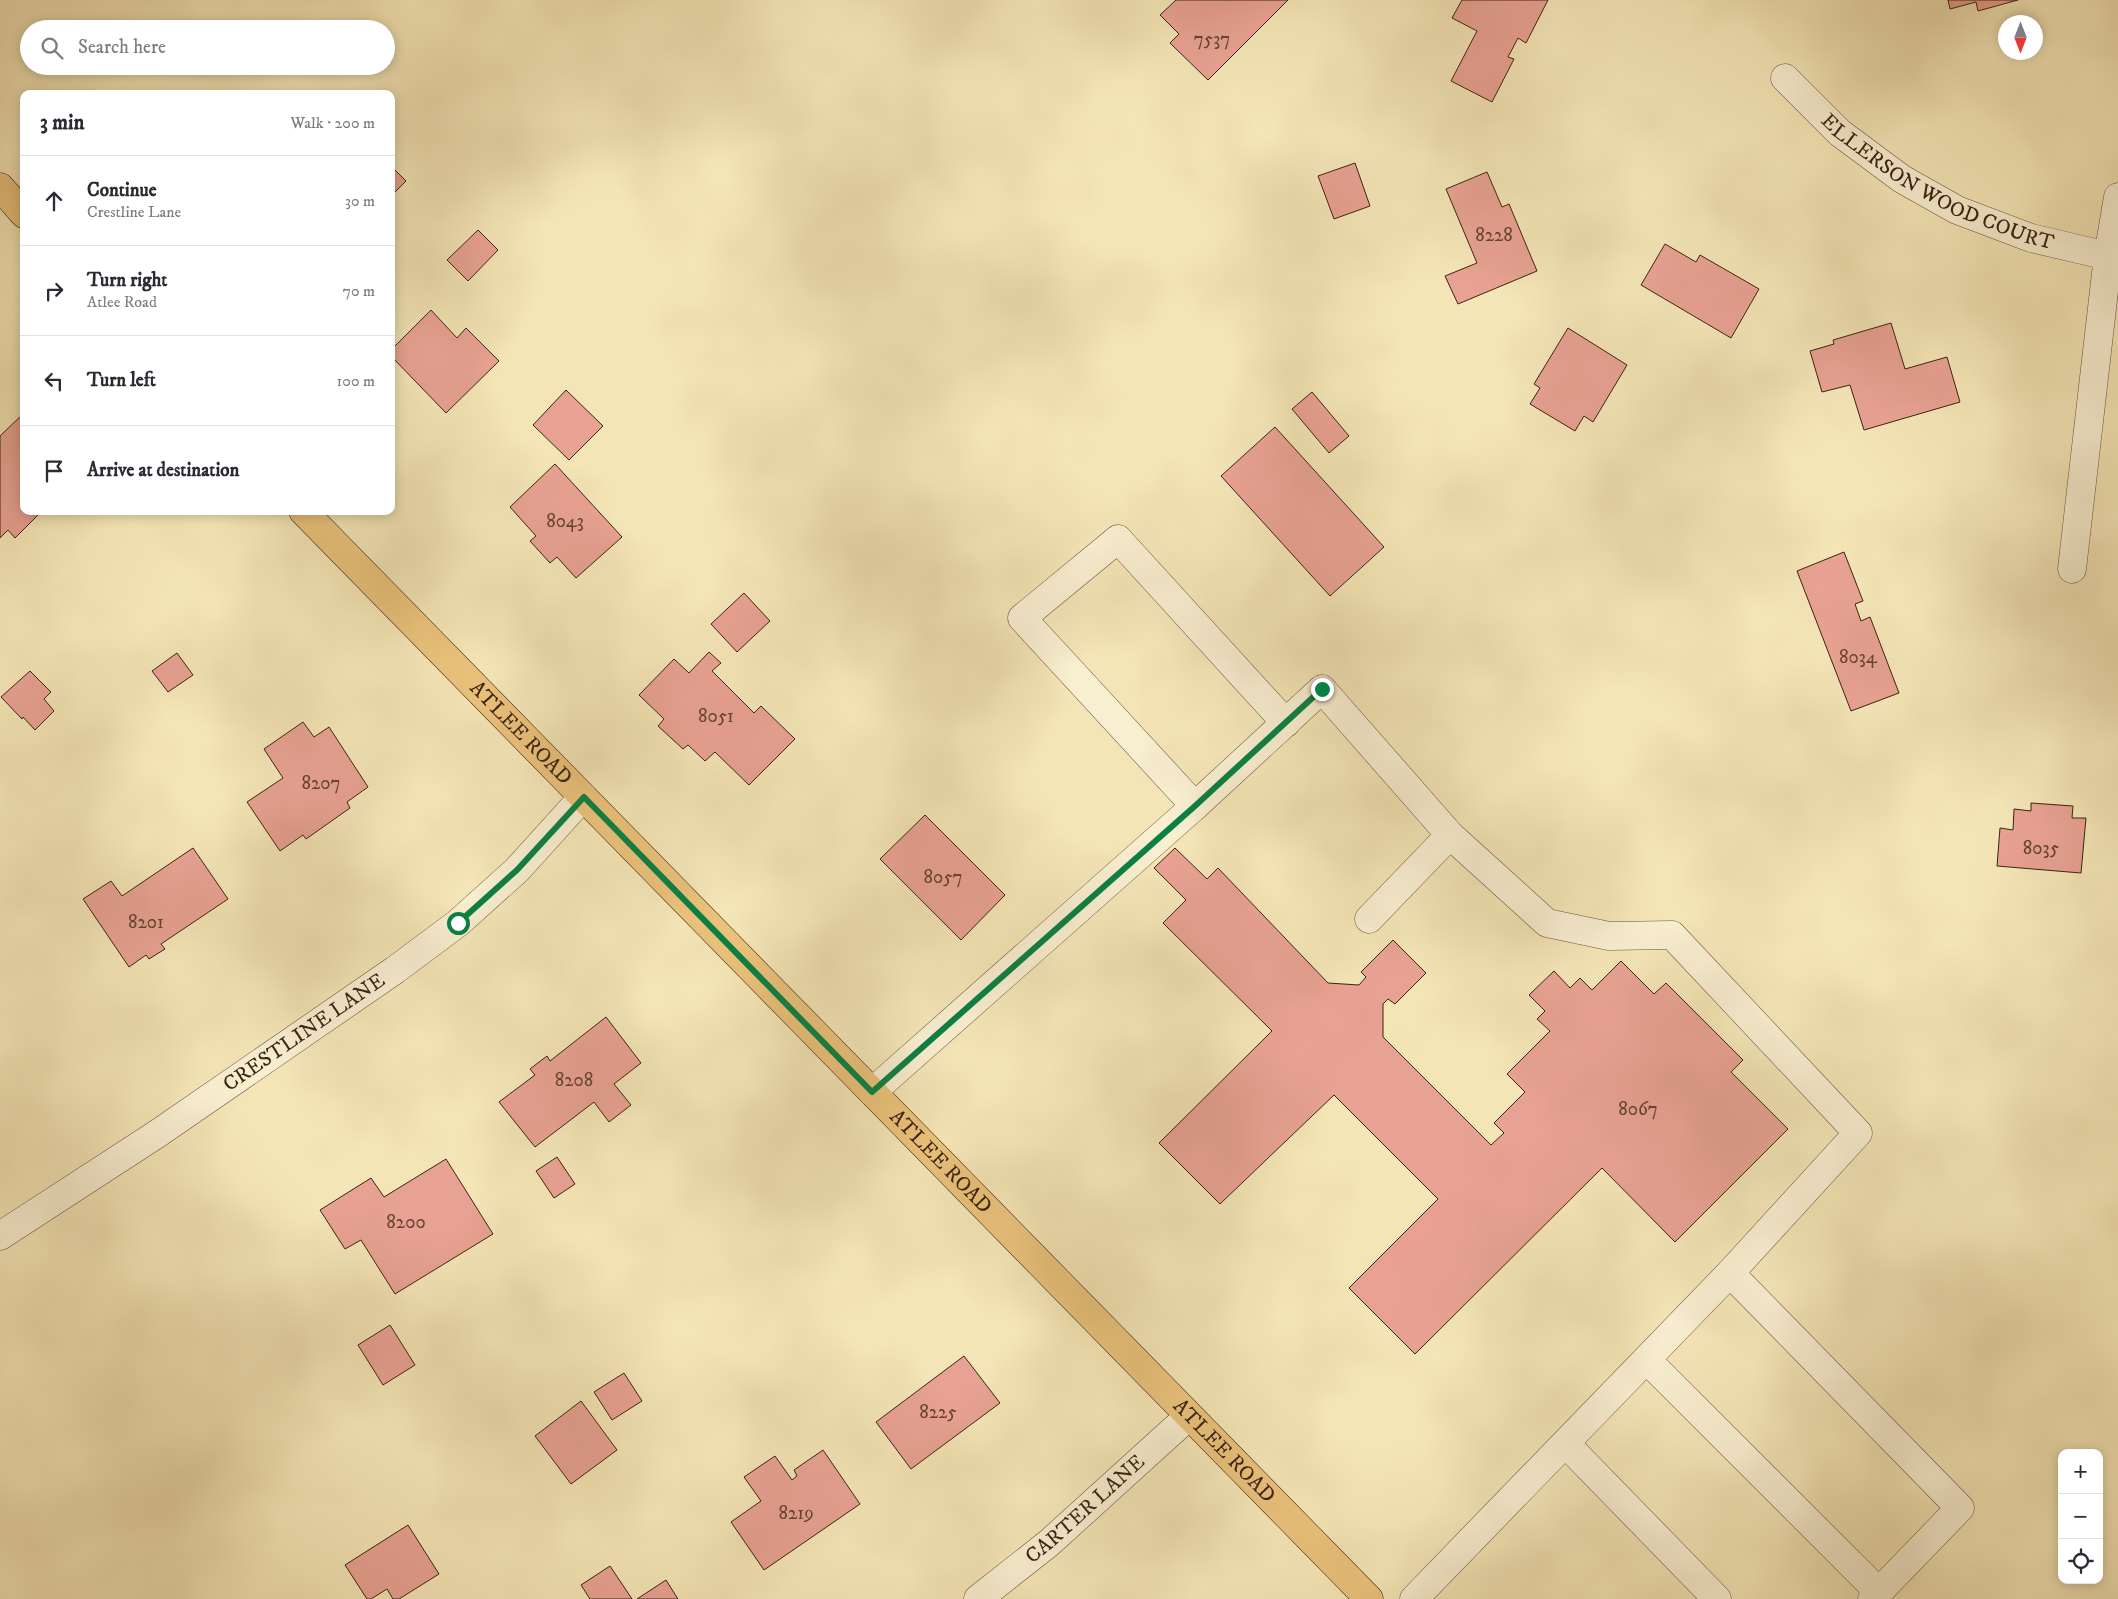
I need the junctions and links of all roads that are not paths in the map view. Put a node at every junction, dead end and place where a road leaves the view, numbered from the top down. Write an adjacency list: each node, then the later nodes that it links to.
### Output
1 (1785, 78): 5 (street, ELLERSON WOOD COURT)
2 (0, 187): 4 (main road)
3 (2118, 197): 5 (street)
4 (20, 210)
5 (2108, 256): 7 (street)
6 (307, 515): 9 (main road, ATLEE ROAD)
7 (2072, 569)
8 (1286, 723): 10 (street); 10 (street); 11 (street)
9 (584, 797): 13 (main road, ATLEE ROAD); 14 (street, CRESTLINE LANE)
10 (1195, 806): 13 (street)
11 (1450, 835): 12 (street); 15 (street)
12 (1369, 919)
13 (872, 1092): 17 (main road, ATLEE ROAD)
14 (0, 1236)
15 (1730, 1273): 16 (street); 19 (street)
16 (1646, 1360): 18 (street); 19 (street)
17 (1190, 1416): 20 (street, CARTER LANE); 21 (main road, ATLEE ROAD)
18 (1566, 1444): 22 (street); 23 (street)
19 (1875, 1595)
20 (978, 1599)
21 (1369, 1599)
22 (1414, 1599)
23 (1717, 1599)

